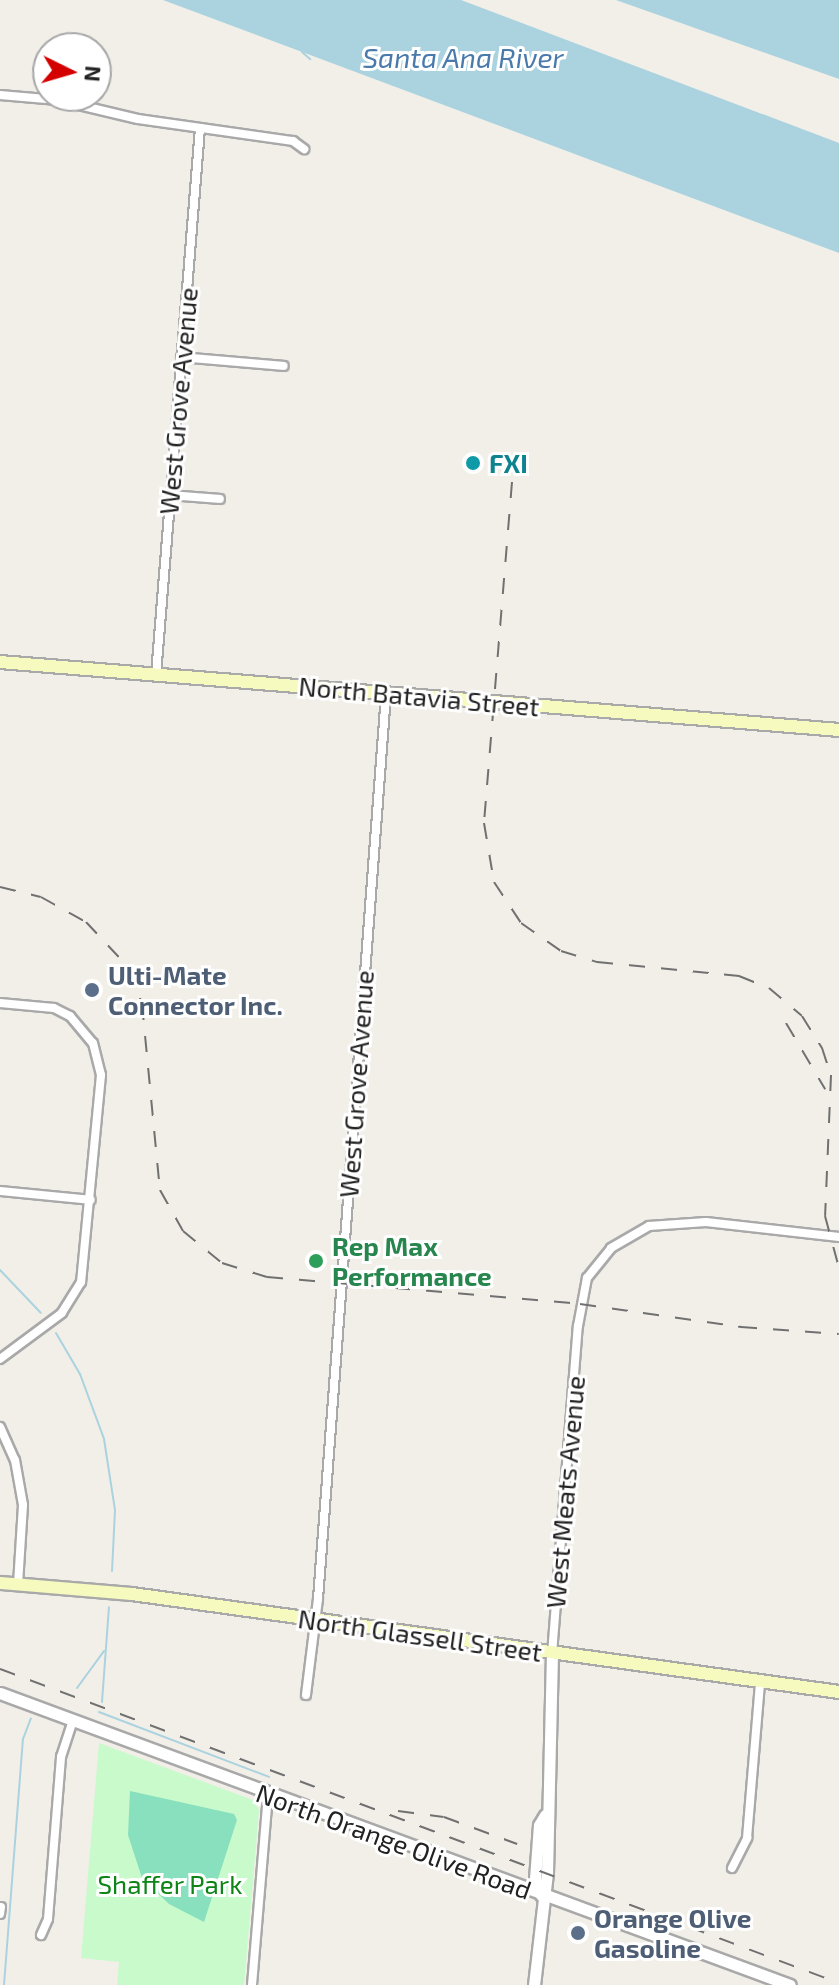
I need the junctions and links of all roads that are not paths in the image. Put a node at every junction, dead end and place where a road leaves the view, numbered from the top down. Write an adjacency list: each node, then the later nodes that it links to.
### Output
1 (0, 95): 2 (street)
2 (200, 128): 3 (street); 4 (street, West Grove Avenue)
3 (304, 149)
4 (181, 357): 5 (street); 6 (street, West Grove Avenue)
5 (284, 366)
6 (170, 495): 7 (street); 9 (street, West Grove Avenue)
7 (220, 499)
8 (0, 662): 9 (main road, North Batavia Street)
9 (156, 675): 10 (main road, North Batavia Street)
10 (386, 694): 11 (main road, North Batavia Street); 20 (street, West Grove Avenue)
11 (839, 730)
12 (0, 1003): 14 (street)
13 (0, 1191): 14 (street)
14 (91, 1200): 16 (street)
15 (839, 1237): 21 (street, West Meats Avenue)
16 (0, 1359)
17 (0, 1427): 19 (street)
18 (0, 1583): 19 (main road, North Glassell Street)
19 (18, 1584): 20 (main road, North Glassell Street)
20 (316, 1618): 21 (main road, North Glassell Street); 25 (street, West Grove Avenue)
21 (552, 1654): 22 (main road, North Glassell Street); 29 (street)
22 (760, 1682): 23 (main road, North Glassell Street); 28 (street)
23 (839, 1692)
24 (0, 1693): 26 (street, North Orange Olive Road)
25 (306, 1695)
26 (73, 1720): 27 (street, North Orange Olive Road); 32 (street)
27 (268, 1795): 29 (street, North Orange Olive Road); 33 (street)
28 (732, 1868)
29 (541, 1896): 34 (street); 35 (street, North Orange Olive Road)
30 (1, 1907): 31 (street)
31 (0, 1914)
32 (41, 1935)
33 (252, 1985)
34 (534, 1985)
35 (790, 1985)

